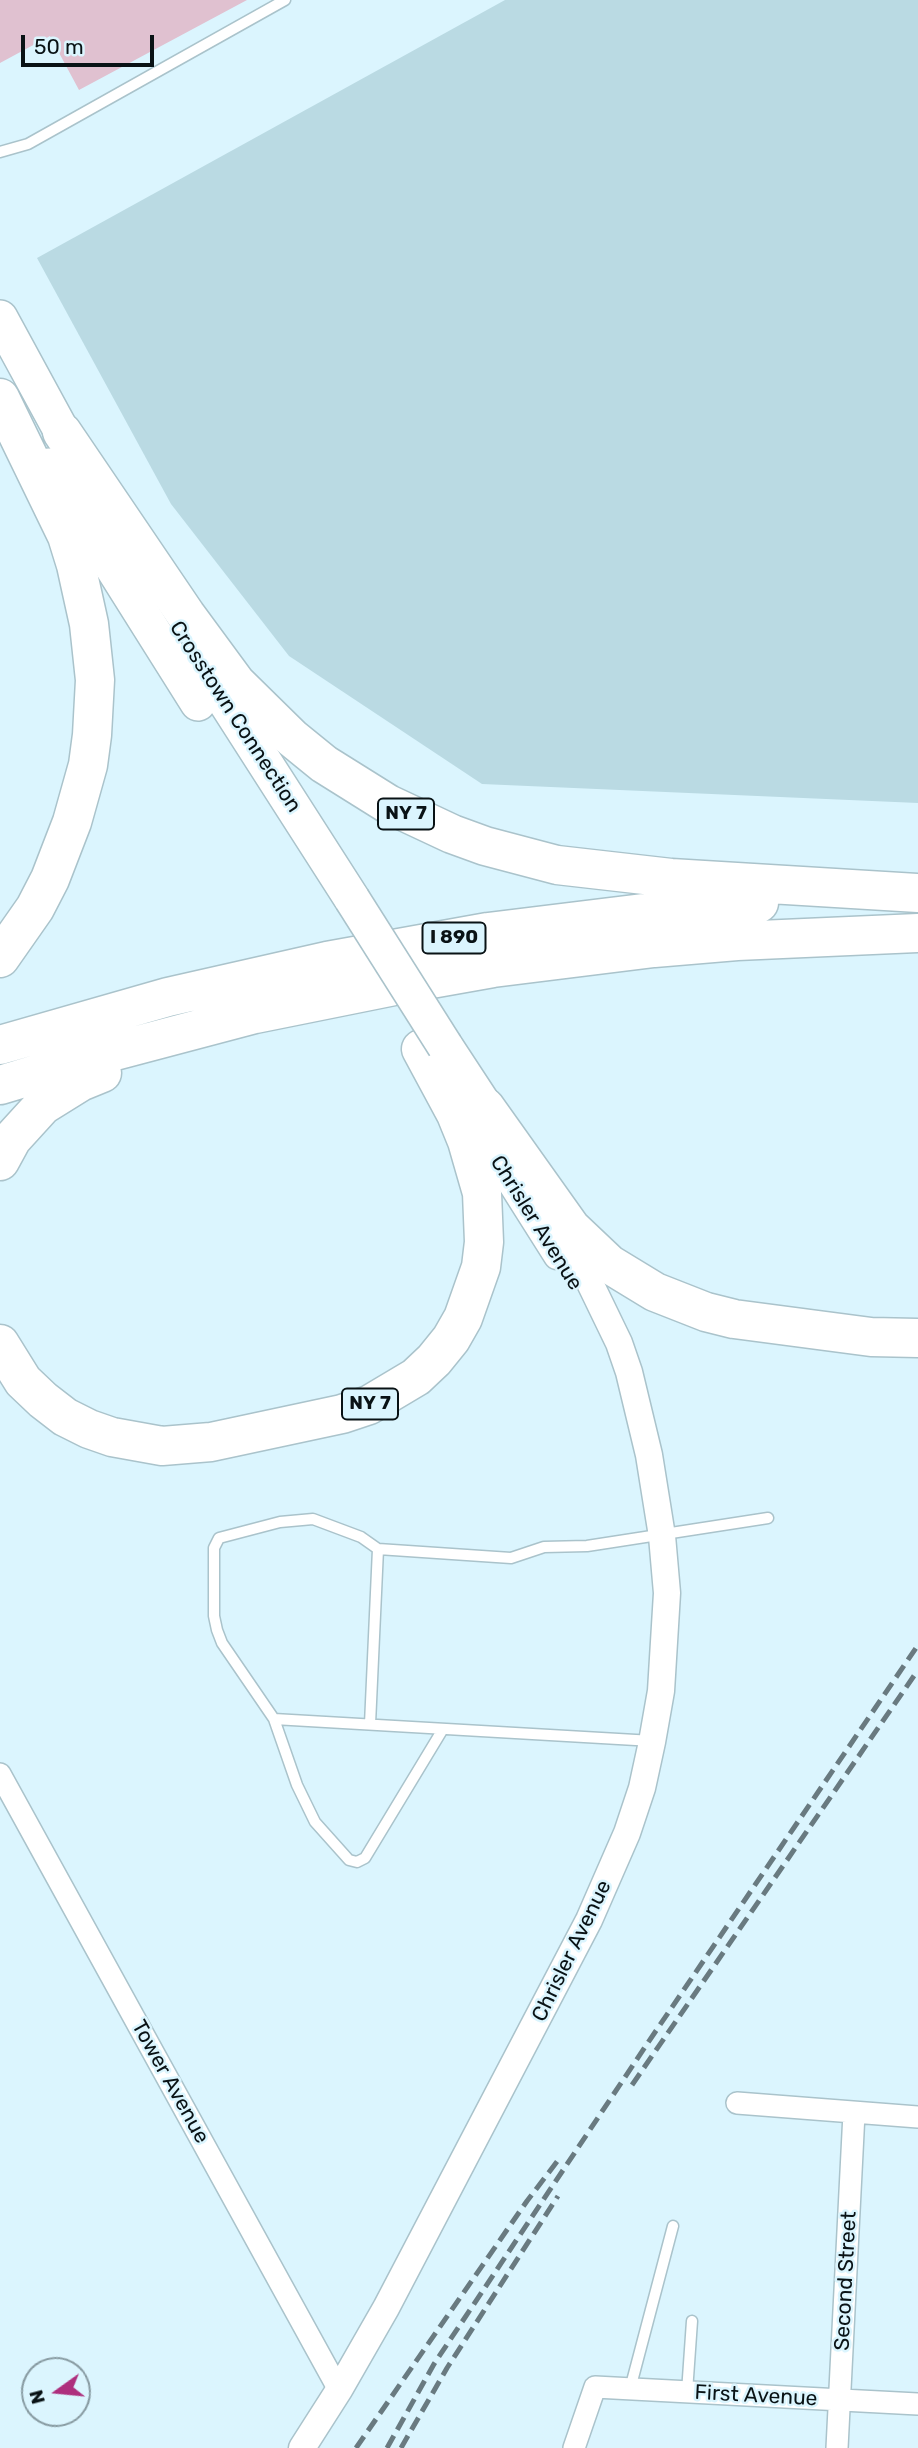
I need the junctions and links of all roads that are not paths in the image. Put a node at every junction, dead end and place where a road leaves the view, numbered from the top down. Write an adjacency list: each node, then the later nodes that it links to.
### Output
1 (285, 0): 2 (lane)
2 (0, 152)
3 (0, 318): 6 (highway, Crosstown Connection / NY 7)
4 (0, 385): 8 (highway, Crosstown Connection / NY 7)
5 (0, 398): 12 (highway)
6 (62, 432): 7 (highway, NY 7); 8 (highway, Crosstown Connection)
7 (918, 894): 14 (highway, I 890)
8 (340, 901): 15 (highway, Crosstown Connection / NY 7)
9 (918, 933): 10 (highway, I 890)
10 (737, 941): 11 (highway); 13 (highway, I 890)
11 (918, 954)
12 (0, 958)
13 (254, 1014): 16 (highway, I 890); 18 (highway)
14 (0, 1045)
15 (433, 1047): 17 (highway, Crosstown Connection); 20 (highway, NY 7); 21 (street, Chrisler Avenue)
16 (0, 1085)
17 (485, 1107): 19 (highway); 21 (street, Chrisler Avenue)
18 (0, 1161)
19 (918, 1338)
20 (0, 1345)
21 (638, 1405): 23 (street, Chrisler Avenue)
22 (768, 1518): 23 (lane)
23 (662, 1536): 24 (lane); 28 (street, Chrisler Avenue)
24 (378, 1549): 25 (lane); 26 (lane)
25 (274, 1718): 26 (lane); 27 (lane)
26 (370, 1724): 27 (lane)
27 (443, 1729): 28 (lane)
28 (653, 1741): 36 (street, Chrisler Avenue)
29 (0, 1774): 36 (street, Tower Avenue)
30 (737, 2103): 31 (street)
31 (854, 2113): 32 (street); 38 (street, Second Street)
32 (918, 2117)
33 (673, 2226): 35 (lane)
34 (692, 2321): 37 (lane)
35 (630, 2389): 37 (street, First Avenue); 41 (street, First Avenue)
36 (339, 2390): 40 (street, Chrisler Avenue)
37 (687, 2392): 38 (street, First Avenue)
38 (841, 2400): 39 (street, First Avenue); 42 (street, Second Street)
39 (918, 2404)
40 (302, 2448)
41 (574, 2448)
42 (837, 2448)

